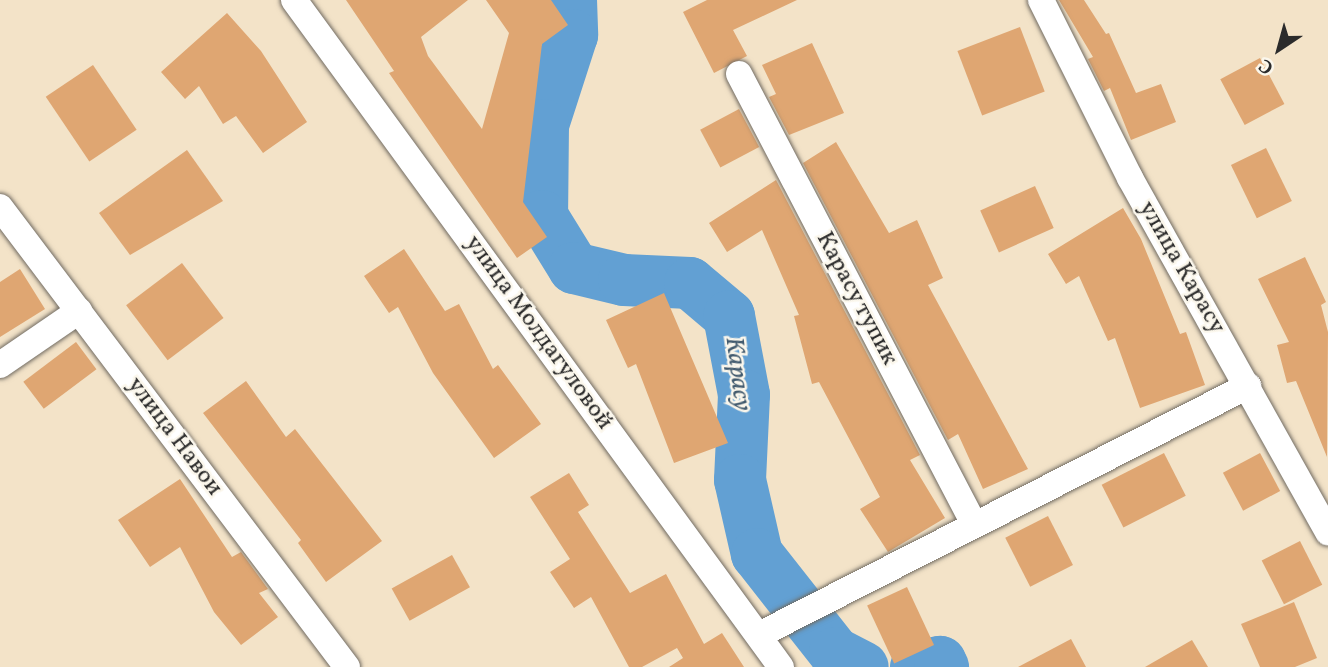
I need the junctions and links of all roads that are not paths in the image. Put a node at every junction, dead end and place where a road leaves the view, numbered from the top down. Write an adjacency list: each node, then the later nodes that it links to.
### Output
1 (294, 0): 10 (street, улица Молдагуловой)
2 (1041, 0): 7 (street, улица Карасу)
3 (738, 74): 8 (street, Карасу тупик)
4 (0, 207): 5 (street, улица Навои)
5 (79, 311): 6 (street); 11 (street, улица Навои)
6 (0, 365)
7 (1248, 386): 8 (street); 9 (street, улица Карасу)
8 (974, 524): 10 (street)
9 (1328, 532)
10 (759, 635): 12 (street, улица Молдагуловой)
11 (347, 667)
12 (781, 667)

